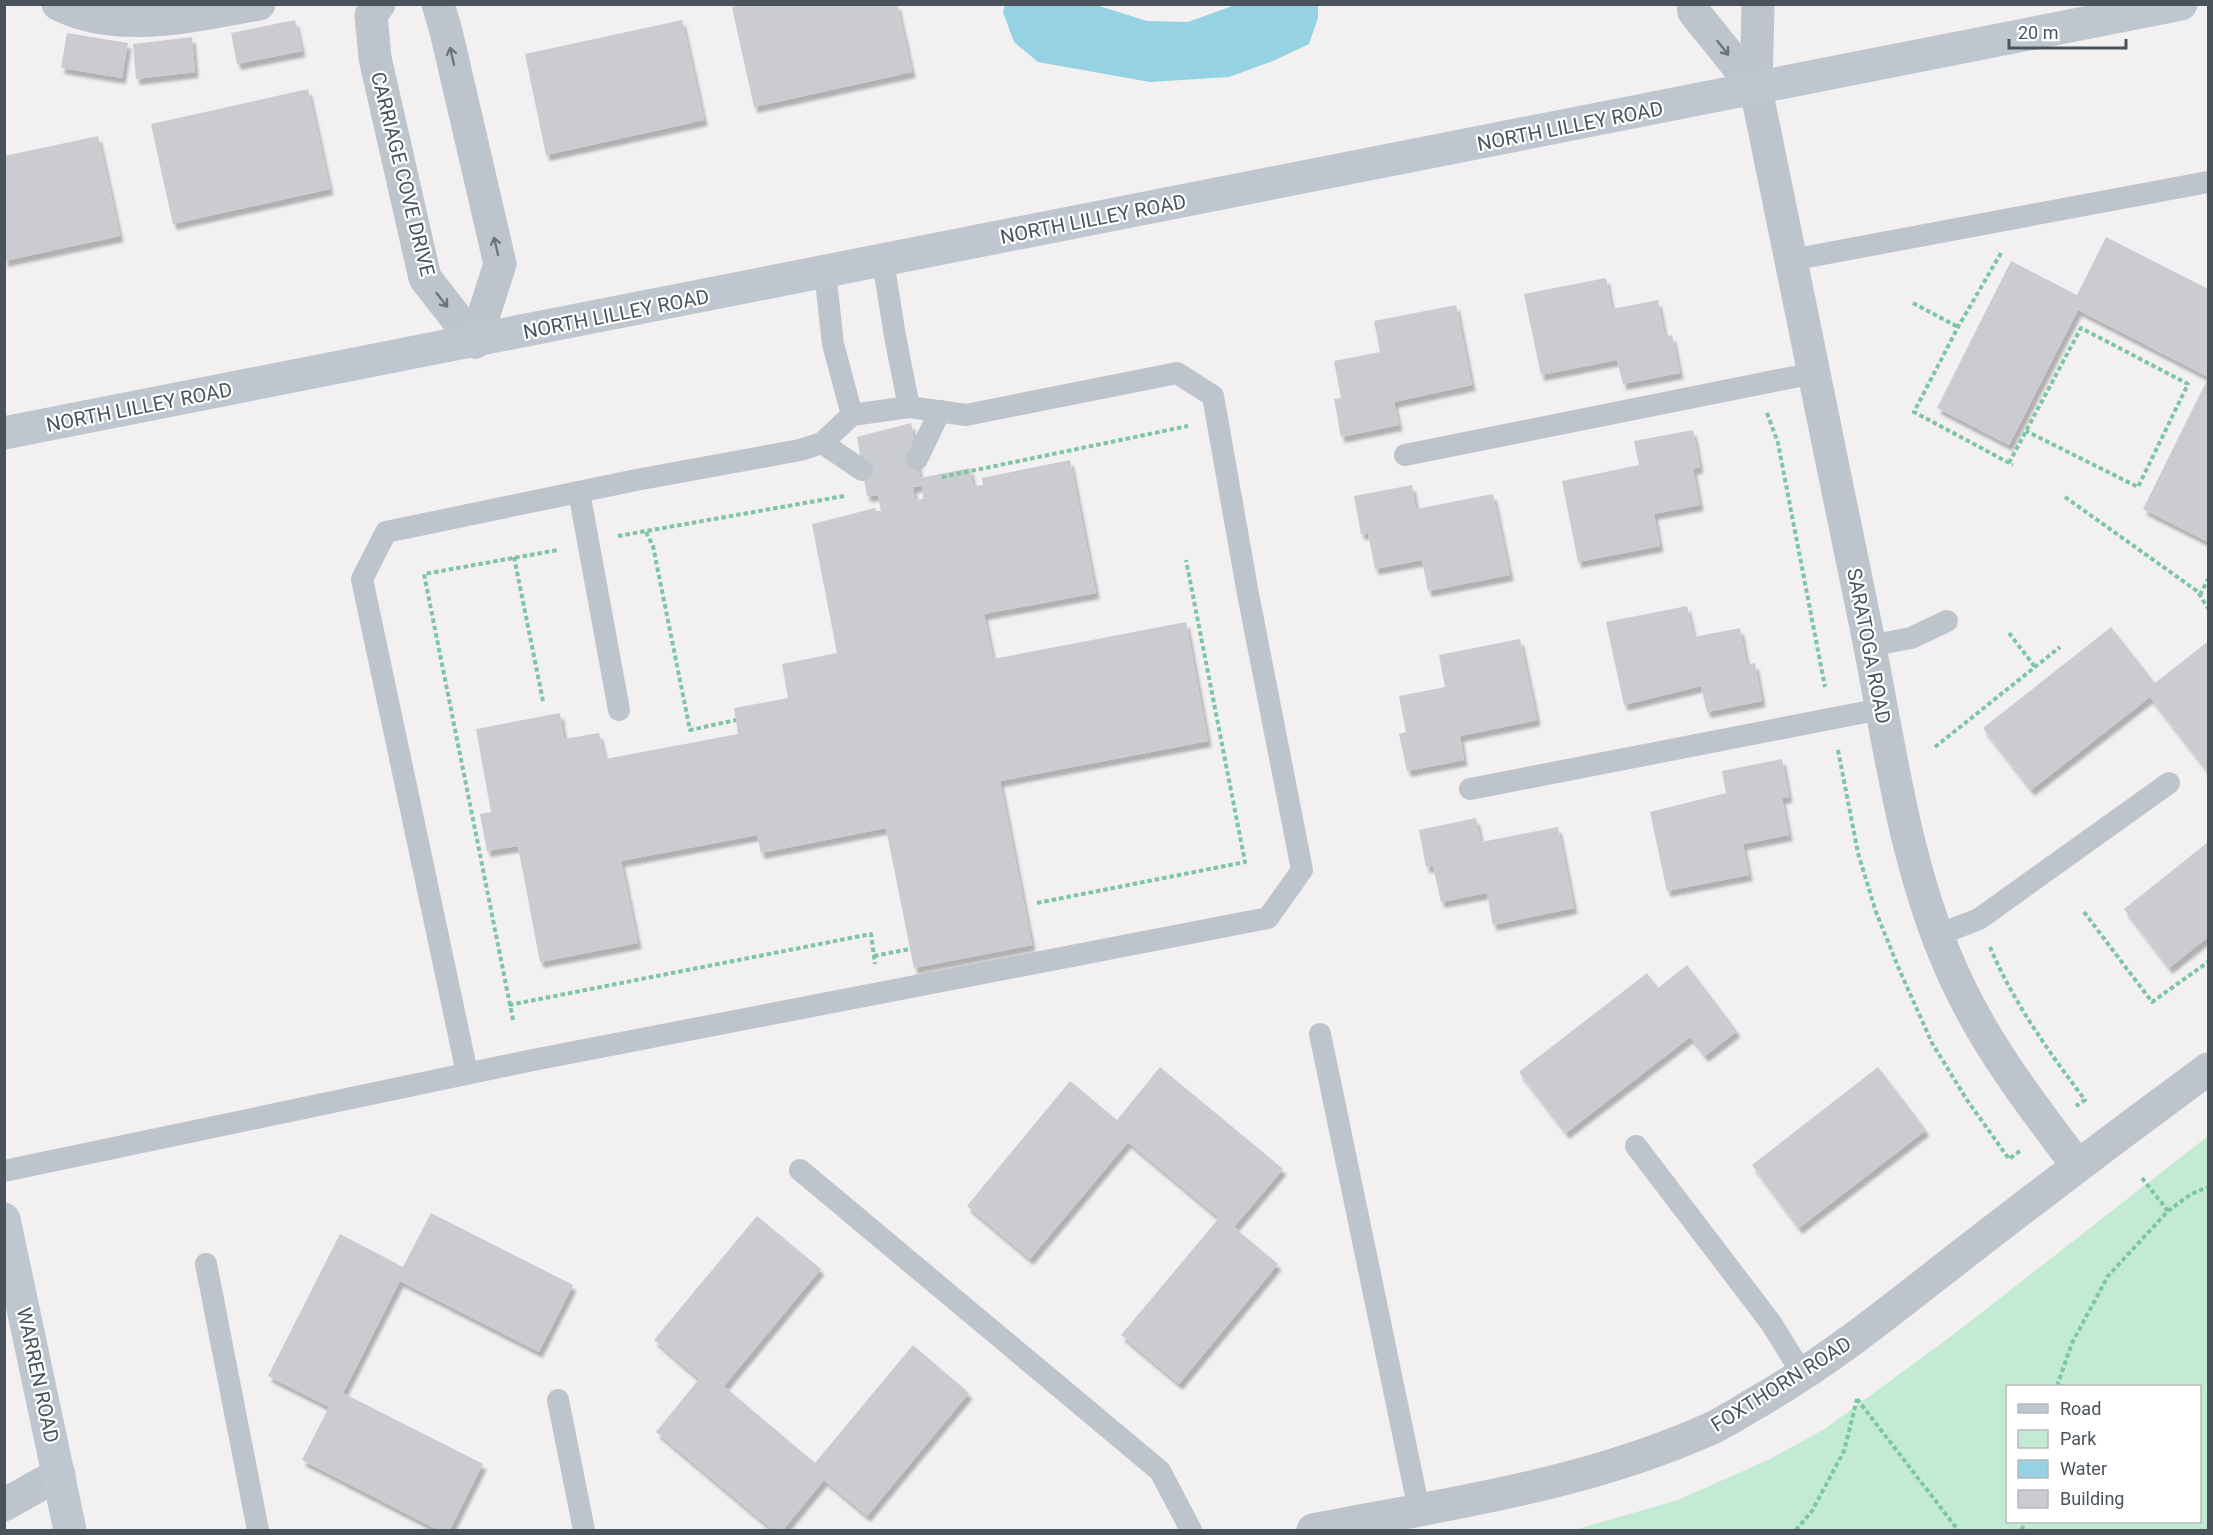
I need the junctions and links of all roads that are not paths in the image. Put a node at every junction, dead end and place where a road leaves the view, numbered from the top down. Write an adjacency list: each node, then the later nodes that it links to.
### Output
1 (58, 4): 2 (street)
2 (259, 4)
3 (379, 4): 13 (street, CARRIAGE COVE DRIVE, one-way to 13)
4 (438, 4): 13 (street, one-way to 4)
5 (1693, 4): 8 (street, one-way to 8)
6 (1758, 4): 8 (street)
7 (2181, 4): 8 (street, NORTH LILLEY ROAD)
8 (1755, 89): 10 (street, SARATOGA ROAD); 11 (street, NORTH LILLEY ROAD)
9 (2208, 182): 10 (lane)
10 (1791, 260): 14 (street, SARATOGA ROAD)
11 (883, 261): 12 (street, NORTH LILLEY ROAD); 15 (lane)
12 (825, 272): 13 (street, NORTH LILLEY ROAD); 17 (lane)
13 (475, 342): 18 (street, NORTH LILLEY ROAD)
14 (1814, 373): 20 (lane); 25 (street, SARATOGA ROAD)
15 (909, 407): 16 (lane); 17 (lane)
16 (940, 411): 21 (lane); 33 (lane)
17 (852, 414): 19 (lane)
18 (4, 433)
19 (822, 443): 22 (lane); 23 (lane)
20 (1406, 455)
21 (917, 459)
22 (862, 470)
23 (579, 492): 27 (lane); 33 (lane)
24 (1947, 621): 25 (lane)
25 (1869, 646): 26 (street, SARATOGA ROAD)
26 (1881, 709): 29 (lane); 30 (street, SARATOGA ROAD)
27 (619, 710)
28 (2169, 783): 30 (lane)
29 (1470, 789)
30 (1938, 935): 35 (street, SARATOGA ROAD)
31 (1320, 1034): 44 (lane)
32 (2208, 1069): 35 (street, FOXTHORN ROAD)
33 (467, 1073): 37 (lane)
34 (1636, 1146): 40 (lane)
35 (2076, 1166): 40 (street, FOXTHORN ROAD)
36 (800, 1170): 48 (lane)
37 (4, 1171)
38 (4, 1219): 42 (street, WARREN ROAD)
39 (207, 1264): 46 (lane)
40 (1803, 1375): 44 (street, FOXTHORN ROAD)
41 (558, 1400): 47 (lane)
42 (59, 1474): 43 (street); 45 (street, WARREN ROAD)
43 (4, 1505)
44 (1402, 1518): 49 (street, FOXTHORN ROAD)
45 (70, 1530)
46 (258, 1530)
47 (584, 1530)
48 (1191, 1530)
49 (1313, 1530)

